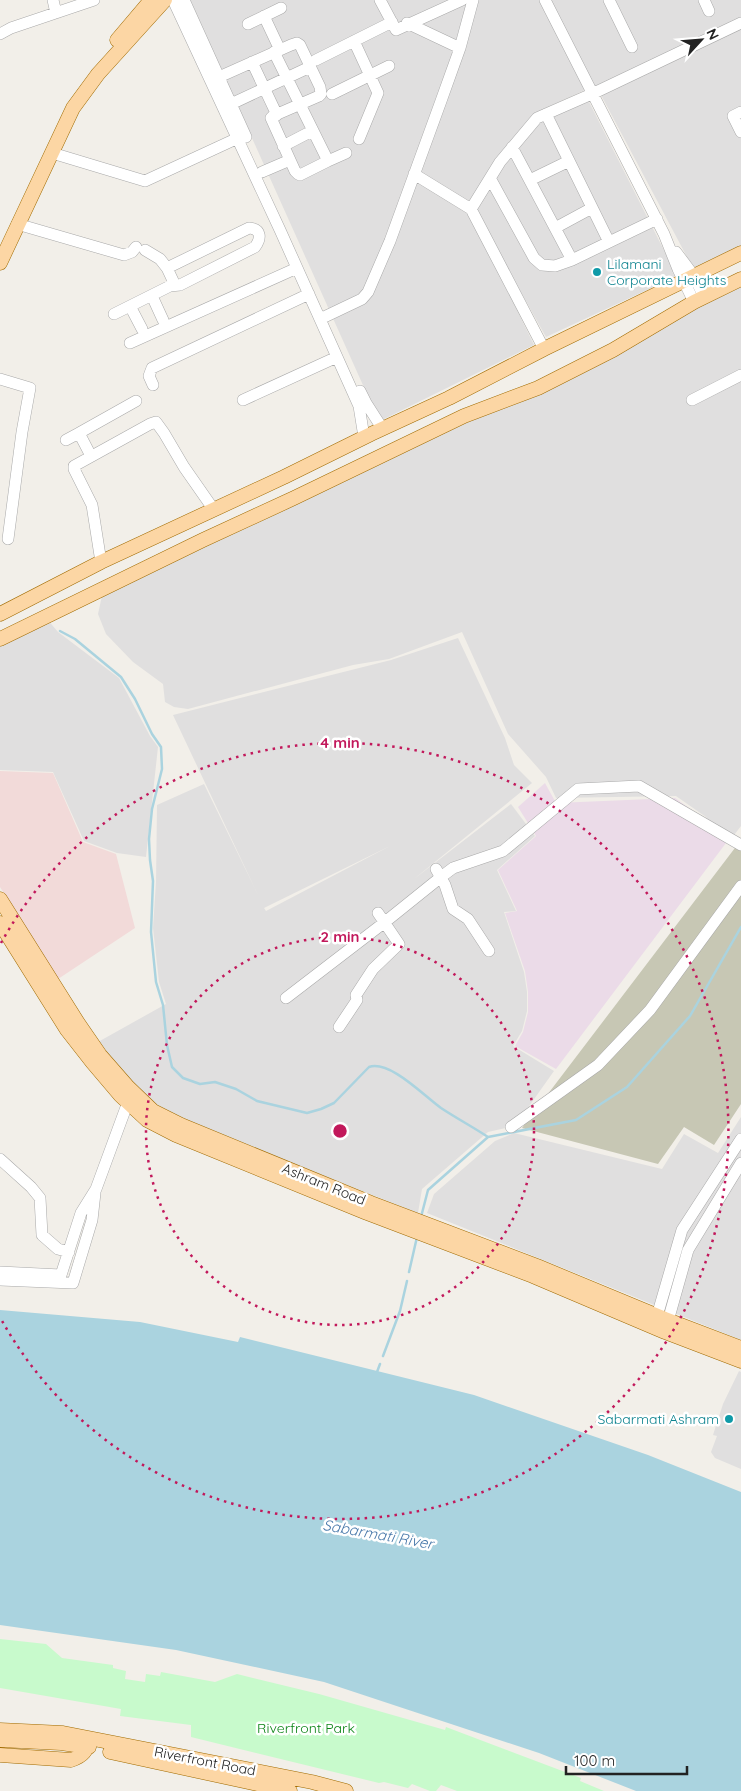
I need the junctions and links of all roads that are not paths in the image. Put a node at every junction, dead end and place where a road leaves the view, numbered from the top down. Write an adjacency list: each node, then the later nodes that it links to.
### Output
1 (53, 0): 15 (street)
2 (94, 0): 15 (street)
3 (151, 0): 63 (main road)
4 (165, 0): 46 (main road)
5 (173, 0): 42 (street)
6 (184, 0): 30 (street)
7 (380, 0): 17 (street)
8 (462, 0): 18 (street)
9 (473, 0): 24 (street)
10 (546, 0): 33 (street)
11 (609, 0): 23 (street)
12 (704, 0): 14 (street)
13 (281, 8): 16 (street)
14 (709, 11)
15 (56, 13): 21 (street)
16 (264, 16): 20 (street); 25 (street)
17 (390, 19): 18 (street); 22 (street)
18 (410, 23): 24 (street)
19 (741, 23): 33 (street)
20 (248, 24)
21 (0, 34)
22 (354, 41): 27 (street); 29 (street)
23 (632, 47)
24 (460, 48): 52 (street)
25 (277, 51): 26 (street); 27 (street); 31 (street)
26 (252, 62): 30 (street); 32 (street)
27 (313, 64): 31 (street); 36 (street)
28 (389, 66): 29 (street)
29 (371, 75): 34 (street); 43 (street)
30 (219, 78): 35 (street)
31 (286, 78): 32 (street); 36 (street)
32 (264, 88): 35 (street); 39 (street)
33 (594, 93): 38 (street); 57 (street)
34 (332, 94)
35 (231, 104): 51 (street)
36 (299, 105): 39 (street); 40 (street)
37 (741, 112): 41 (street)
38 (546, 114): 45 (street); 50 (street)
39 (277, 115): 44 (street)
40 (312, 131): 44 (street); 49 (street)
41 (741, 132)
42 (238, 138): 46 (street); 58 (street)
43 (360, 139)
44 (283, 146): 48 (street)
45 (512, 148): 53 (street); 54 (street)
46 (52, 153): 59 (main road)
47 (346, 153): 49 (street)
48 (290, 160): 49 (street); 51 (street)
49 (328, 161)
50 (569, 161): 54 (street); 55 (street)
51 (262, 172): 77 (street)
52 (414, 174): 56 (street); 77 (street)
53 (490, 178): 56 (street); 65 (street)
54 (530, 180): 60 (street)
55 (592, 208): 60 (street); 62 (street)
56 (471, 209): 81 (street)
57 (657, 219): 62 (street); 69 (street)
58 (277, 223): 61 (street); 68 (street)
59 (18, 224): 66 (main road); 67 (street)
60 (555, 228): 65 (street)
61 (259, 232): 67 (street); 71 (street)
62 (609, 242): 65 (street)
63 (0, 246)
64 (741, 253): 69 (main road)
65 (572, 260)
66 (0, 262)
67 (167, 268): 71 (street)
68 (297, 268): 72 (street); 80 (street)
69 (688, 279): 74 (street); 81 (main road)
70 (741, 279): 74 (main road)
71 (176, 285): 73 (street)
72 (308, 294): 77 (street); 85 (street)
73 (152, 296): 75 (street); 78 (street)
74 (699, 300): 98 (main road)
75 (130, 306): 76 (street); 79 (street)
76 (114, 314)
77 (323, 317): 82 (street); 89 (street)
78 (163, 320)
79 (142, 329)
80 (130, 343)
81 (544, 349): 89 (main road)
82 (337, 357): 86 (street); 91 (street)
83 (741, 375): 87 (street)
84 (0, 379): 95 (street)
85 (153, 385)
86 (243, 400)
87 (692, 400)
88 (136, 401): 90 (street)
89 (382, 428): 91 (main road)
90 (79, 433): 92 (street); 93 (street)
91 (364, 437): 94 (main road)
92 (66, 440)
93 (91, 456): 94 (street); 96 (street)
94 (214, 510): 96 (main road)
95 (8, 539)
96 (101, 562): 97 (main road)
97 (0, 614)
98 (0, 639)
99 (741, 845): 100 (street)
100 (438, 873): 103 (street); 105 (street)
101 (741, 886): 109 (street)
102 (0, 899): 108 (main road, Ashram Road)
103 (382, 917): 106 (street); 107 (street)
104 (0, 923): 108 (main road, Ashram Road)
105 (489, 951)
106 (286, 998)
107 (339, 1026)
108 (132, 1098): 113 (street); 117 (main road, Ashram Road)
109 (511, 1127)
110 (741, 1139): 117 (street)
111 (0, 1159): 114 (street)
112 (741, 1163): 117 (street)
113 (96, 1189): 114 (street); 116 (street)
114 (68, 1252): 115 (street)
115 (0, 1272)
116 (0, 1280)
117 (661, 1324): 118 (main road, Ashram Road); 119 (main road, Ashram Road)
118 (741, 1348)
119 (741, 1361)
120 (0, 1730): 121 (main road)
121 (62, 1738): 122 (main road); 123 (main road, Riverfront Road)
122 (0, 1740)
123 (88, 1742): 124 (main road); 125 (main road, Riverfront Road); 126 (main road, Riverfront Road)
124 (0, 1755)
125 (290, 1791)
126 (346, 1791)

